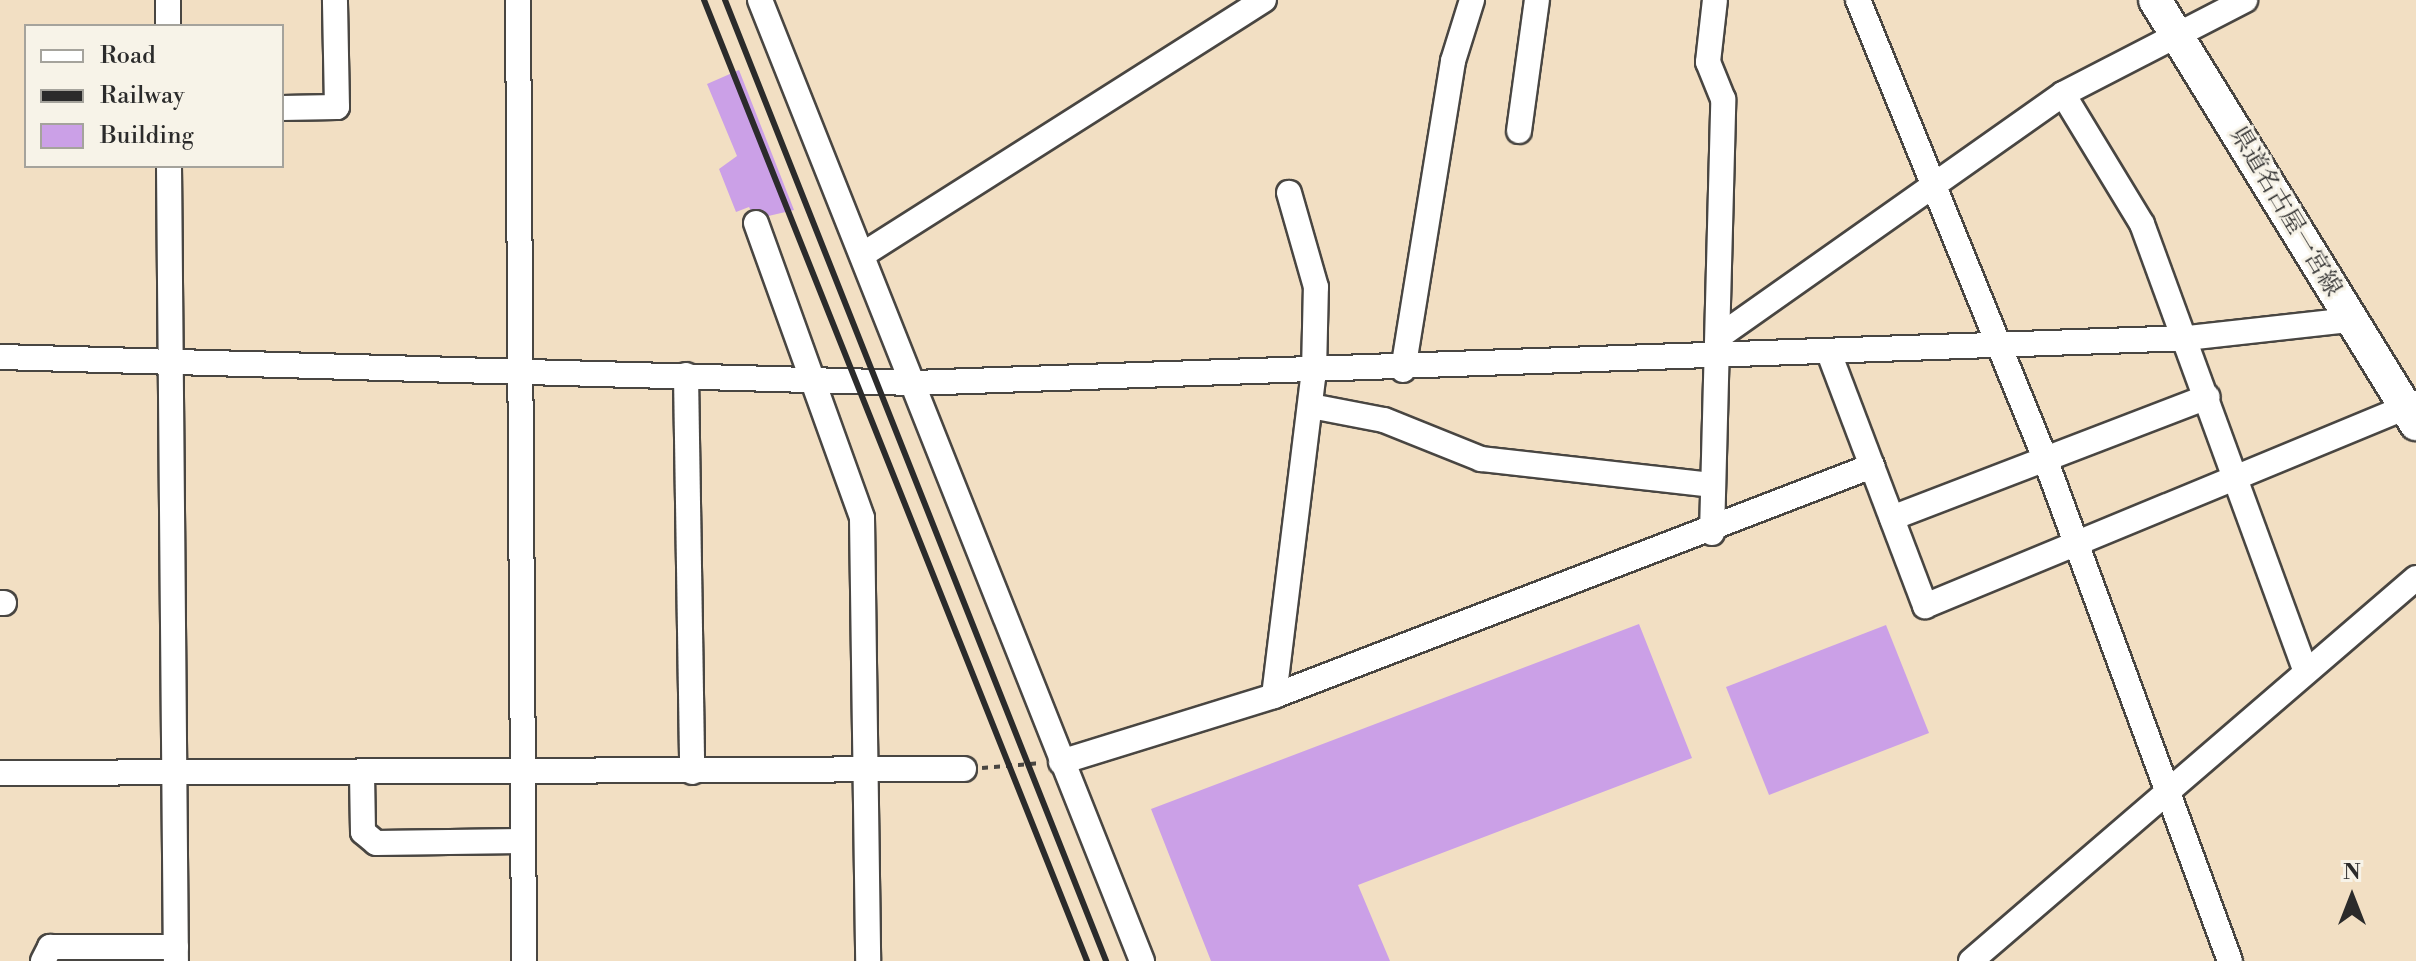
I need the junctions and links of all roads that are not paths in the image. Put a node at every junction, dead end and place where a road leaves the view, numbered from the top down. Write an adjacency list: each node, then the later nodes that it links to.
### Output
1 (168, 0): 12 (street)
2 (335, 0): 15 (street)
3 (518, 0): 29 (street)
4 (760, 0): 21 (street)
5 (1264, 0): 21 (street)
6 (1472, 0): 30 (street)
7 (1537, 0): 16 (street)
8 (1715, 0): 25 (street)
9 (1858, 0): 18 (street)
10 (2155, 0): 13 (main road, 県道名古屋一宮線)
11 (2245, 0): 13 (street)
12 (168, 24)
13 (2175, 32): 14 (street); 22 (main road, 県道名古屋一宮線)
14 (2063, 94): 18 (street); 23 (street)
15 (284, 108)
16 (1519, 131)
17 (169, 168): 28 (street)
18 (1930, 186): 24 (street); 25 (street)
19 (1289, 193): 31 (street)
20 (756, 223): 33 (street)
21 (862, 255): 34 (street)
22 (2350, 320): 23 (street); 37 (main road, 県道名古屋一宮線)
23 (2187, 338): 24 (street); 35 (street)
24 (1998, 345): 26 (street); 38 (street)
25 (1720, 346): 26 (street); 30 (street); 41 (street)
26 (1829, 353): 39 (street)
27 (0, 357): 28 (street)
28 (171, 360): 29 (street); 55 (street)
29 (520, 368): 32 (street); 53 (street)
30 (1403, 370): 31 (street)
31 (1314, 372): 34 (street); 36 (street)
32 (686, 375): 33 (street); 51 (street)
33 (815, 379): 34 (street); 50 (street)
34 (914, 383): 48 (street)
35 (2208, 397): 38 (street); 40 (street)
36 (1311, 406): 41 (street); 47 (street)
37 (2413, 412): 40 (street)
38 (2044, 456): 42 (street); 44 (street)
39 (1872, 466): 42 (street); 43 (street)
40 (2233, 479): 44 (street); 46 (street)
41 (1713, 485): 43 (street)
42 (1892, 518): 44 (street)
43 (1712, 533): 47 (street)
44 (2077, 548): 56 (street)
45 (2416, 578): 46 (street)
46 (2305, 670): 56 (street)
47 (1274, 696): 48 (street)
48 (1061, 762): 62 (street)
49 (964, 769): 50 (street)
50 (867, 771): 51 (street); 61 (street)
51 (692, 772): 53 (street)
52 (0, 773): 55 (street)
53 (521, 773): 54 (street); 57 (street)
54 (362, 774): 55 (street); 57 (street)
55 (176, 775): 58 (street)
56 (2171, 793): 63 (street); 64 (street)
57 (522, 841): 60 (street)
58 (176, 954): 59 (street)
59 (43, 961)
60 (524, 961)
61 (868, 961)
62 (1142, 961)
63 (1971, 961)
64 (2230, 961)

